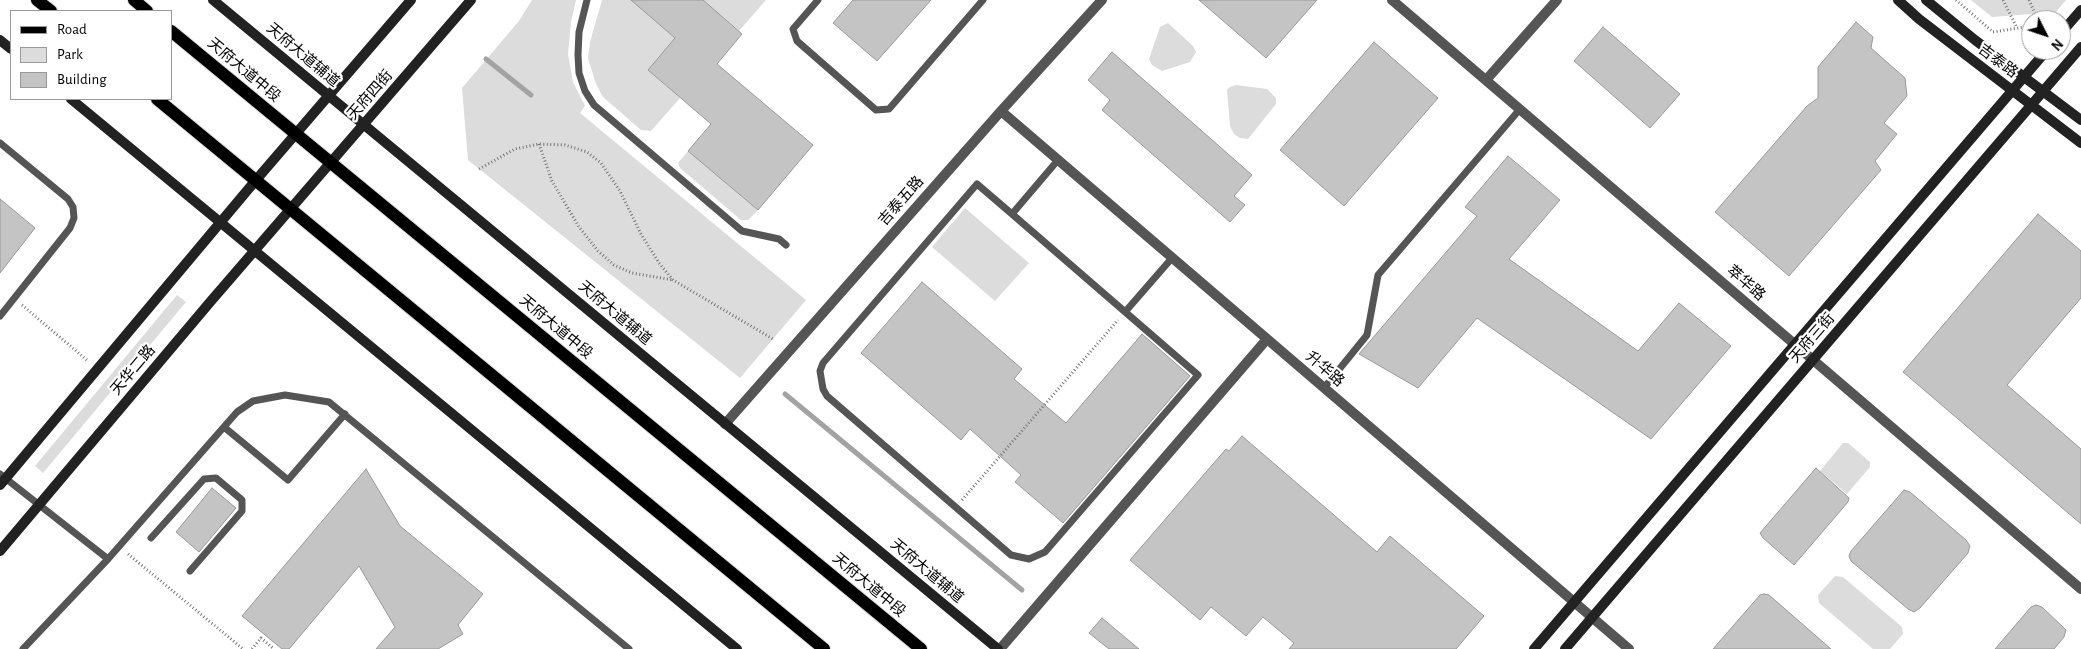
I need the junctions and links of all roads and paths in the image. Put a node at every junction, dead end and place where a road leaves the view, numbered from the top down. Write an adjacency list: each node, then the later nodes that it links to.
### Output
1 (37, 0): 16 (main road)
2 (134, 0): 17 (main road)
3 (213, 0): 31 (street, 天府大道辅道)
4 (411, 0): 31 (street, 天府四街)
5 (472, 0): 38 (street, 天府四街)
6 (587, 0): 50 (lane)
7 (818, 0): 8 (lane)
8 (983, 0)
9 (1102, 0): 36 (street, 吉泰五路)
10 (1392, 0): 28 (street, 萃华路)
11 (1557, 0): 28 (street)
12 (1898, 0): 29 (street, 吉泰路)
13 (1926, 0): 27 (street, 吉泰路)
14 (1956, 0): 21 (path)
15 (2003, 0): 21 (path)
16 (50, 10)
17 (146, 10)
18 (2081, 10): 19 (street)
19 (2071, 22)
20 (2021, 27): 21 (path)
21 (2016, 28)
22 (172, 32): 39 (main road, 天府大道中段)
23 (0, 40): 25 (street)
24 (2081, 47): 30 (street, 天府三街)
25 (10, 48)
26 (2039, 60): 27 (street, 天府三街)
27 (2026, 77): 29 (street, 天府三街); 30 (street, 吉泰路)
28 (1486, 80): 35 (street, 萃华路)
29 (2013, 91): 34 (street, 吉泰路); 59 (street, 天府三街)
30 (2044, 91): 34 (street, 天府三街); 37 (street, 吉泰路)
31 (329, 96): 38 (street, 天府大道辅道); 39 (street, 天府四街)
32 (72, 100): 49 (street)
33 (158, 100): 46 (main road)
34 (2032, 106): 41 (street, 吉泰路); 60 (street, 天府三街)
35 (1520, 110): 59 (street, 萃华路); 62 (lane)
36 (1001, 111): 43 (street, 升华路); 64 (street, 吉泰五路)
37 (2081, 120)
38 (364, 125): 44 (street, 天府四街); 64 (street, 天府大道辅道)
39 (296, 134): 44 (main road, 天府大道中段); 46 (street, 天府四街)
40 (0, 143): 54 (lane)
41 (2081, 143)
42 (539, 144): 45 (path); 53 (path); 53 (path)
43 (1058, 160): 48 (lane); 52 (street, 升华路)
44 (332, 163): 47 (street, 天府四街); 84 (main road, 天府大道中段)
45 (479, 170)
46 (256, 180): 47 (main road); 49 (street, 天华二路)
47 (291, 210): 51 (street, 天华二路); 83 (main road)
48 (1012, 214): 55 (lane); 68 (lane)
49 (220, 222): 51 (street); 61 (street, 天华二路)
50 (786, 245)
51 (255, 251): 67 (street, 天华二路); 82 (street)
52 (1172, 258): 55 (lane); 58 (street, 升华路)
53 (673, 280): 57 (path)
54 (14, 298): 56 (lane); 61 (path)
55 (1126, 312): 68 (path); 68 (lane)
56 (0, 316)
57 (773, 339)
58 (1267, 339): 62 (street, 升华路); 85 (street)
59 (1795, 345): 60 (street, 萃华路); 75 (street, 天府三街)
60 (1814, 360): 74 (street, 萃华路); 76 (street, 天府三街)
61 (98, 369): 66 (street, 天华二路)
62 (1324, 388): 75 (street, 升华路)
63 (345, 414): 65 (lane); 65 (lane); 81 (lane)
64 (725, 424): 85 (street, 天府大道辅道)
65 (224, 427): 70 (lane)
66 (2, 479): 67 (lane)
67 (39, 505): 71 (street, 天华二路); 72 (lane)
68 (956, 507)
69 (151, 538): 73 (lane)
70 (120, 546): 72 (lane); 78 (path)
71 (0, 551)
72 (108, 559): 77 (lane)
73 (190, 571)
74 (2081, 589)
75 (1574, 602): 76 (street, 升华路); 86 (street, 天府三街)
76 (1592, 618): 87 (street, 天府三街); 88 (street, 升华路)
77 (23, 649)
78 (243, 649)
79 (252, 649): 80 (path)
80 (274, 649)
81 (629, 649)
82 (737, 649)
83 (824, 649)
84 (921, 649)
85 (999, 649)
86 (1534, 649)
87 (1565, 649)
88 (1629, 649)

